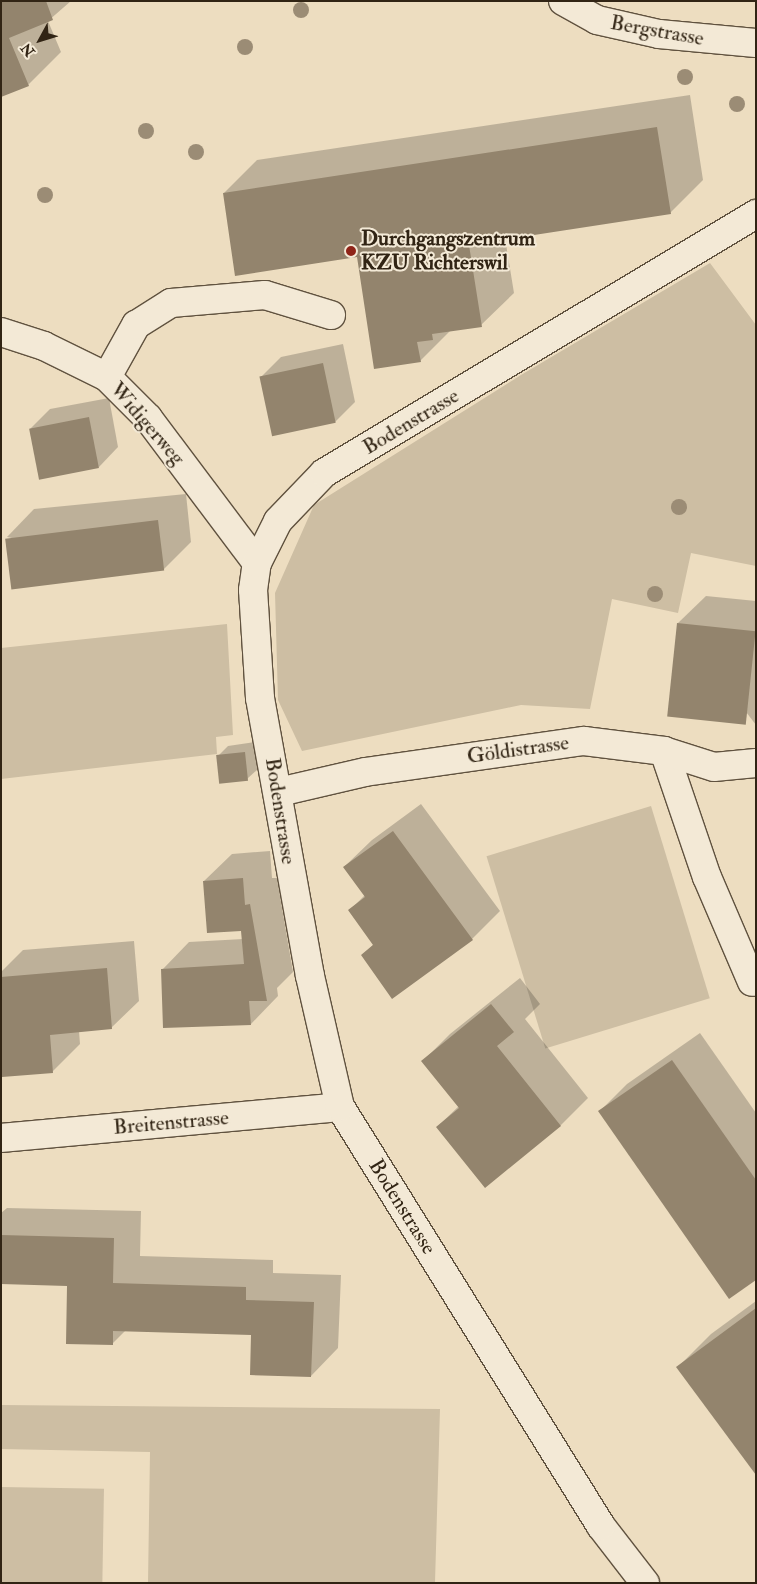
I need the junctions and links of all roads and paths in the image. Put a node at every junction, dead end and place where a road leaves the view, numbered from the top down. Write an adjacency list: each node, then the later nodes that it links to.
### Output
1 (563, 1): 2 (street, Bergstrasse)
2 (756, 43)
3 (756, 214): 7 (street, Bodenstrasse)
4 (331, 315): 6 (street)
5 (1, 332): 6 (street, Widigerweg)
6 (107, 377): 7 (street, Widigerweg)
7 (257, 563): 10 (street, Bodenstrasse)
8 (664, 751): 9 (street, Göldistrasse); 10 (street, Göldistrasse); 11 (street)
9 (756, 763)
10 (279, 792): 12 (street, Bodenstrasse)
11 (752, 982)
12 (340, 1107): 13 (street, Breitenstrasse); 14 (street, Bodenstrasse)
13 (1, 1138)
14 (645, 1583)

